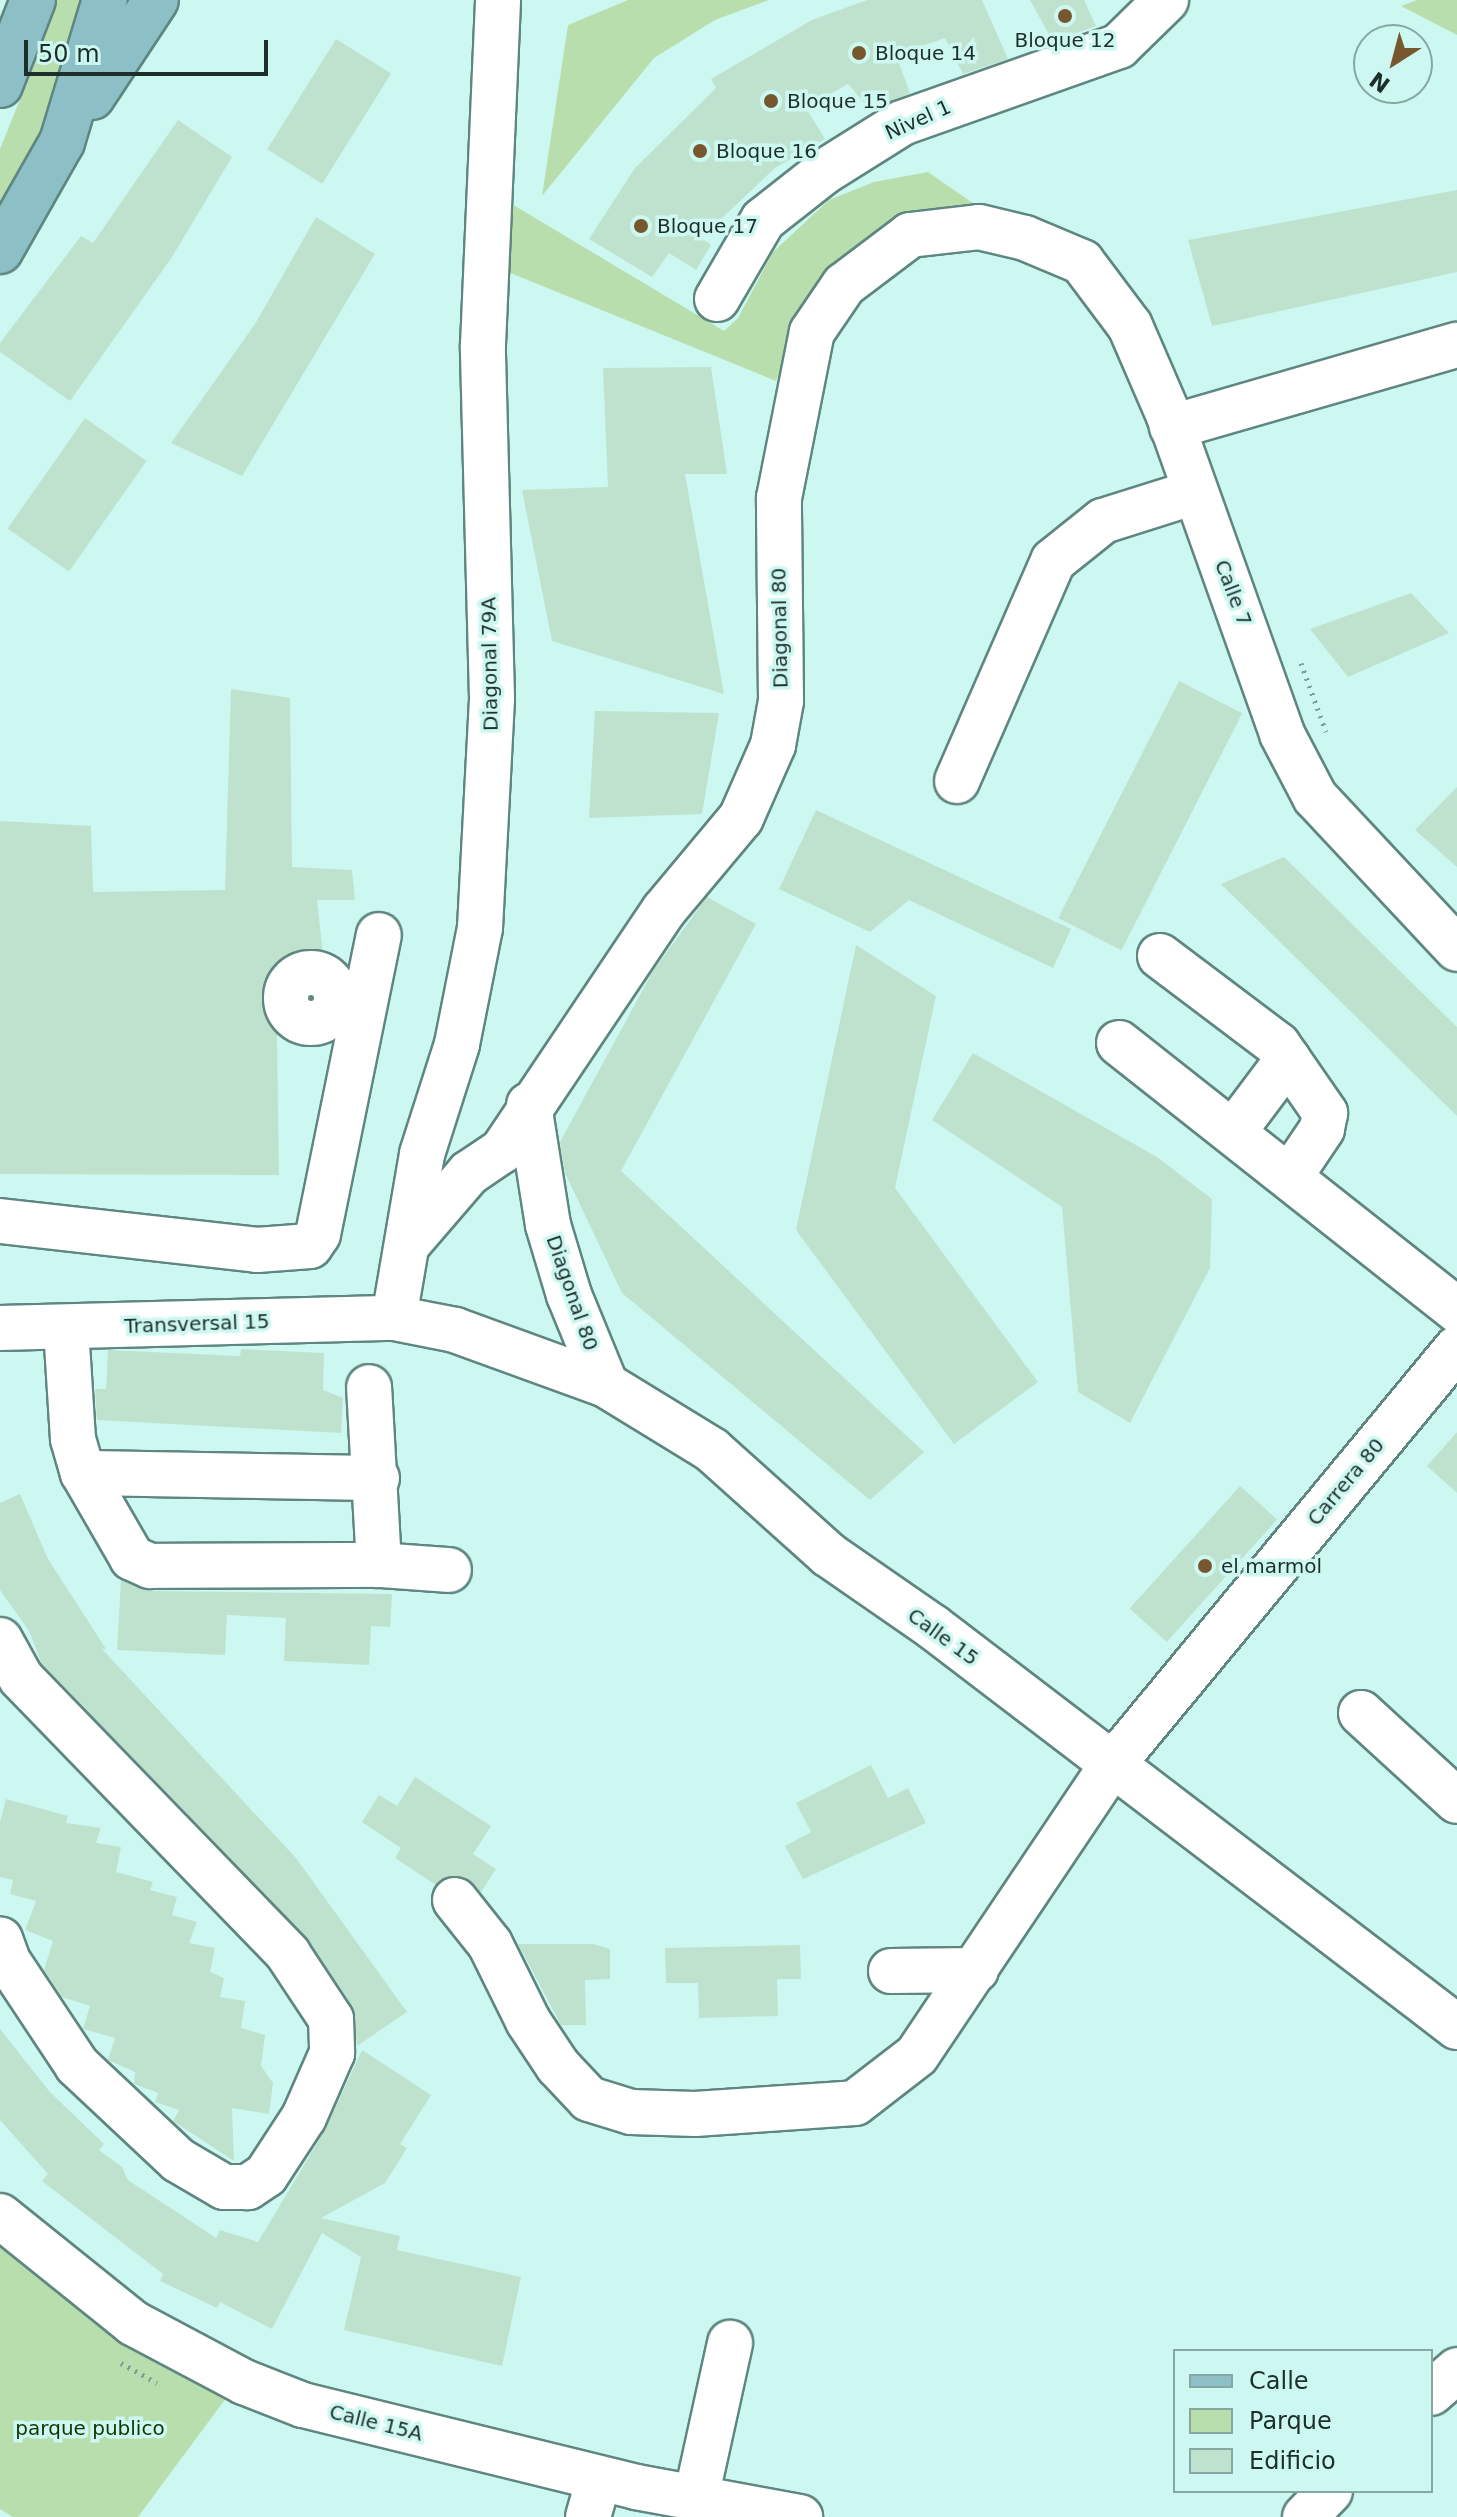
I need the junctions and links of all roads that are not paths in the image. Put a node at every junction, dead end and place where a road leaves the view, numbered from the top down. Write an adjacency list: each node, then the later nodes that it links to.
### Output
1 (33, 0): 6 (main road)
2 (105, 0): 7 (main road)
3 (156, 0): 7 (main road)
4 (498, 0): 22 (street, Diagonal 79A)
5 (1166, 2): 10 (street, Nivel 1)
6 (0, 85)
7 (62, 142): 9 (main road)
8 (1025, 238): 12 (street, Calle 7); 20 (street, Diagonal 80)
9 (0, 251)
10 (717, 299)
11 (1457, 345): 12 (street)
12 (1172, 427): 13 (street, Calle 7)
13 (1195, 492): 14 (street); 16 (street, Calle 7)
14 (957, 781)
15 (379, 935): 25 (street)
16 (1457, 949)
17 (1160, 956): 19 (street)
18 (1119, 1043): 21 (street)
19 (1288, 1059): 21 (street); 24 (street)
20 (529, 1105): 23 (street, Diagonal 80); 32 (street, Diagonal 80)
21 (1234, 1131): 24 (street)
22 (422, 1154): 23 (street); 26 (street, Diagonal 79A)
23 (469, 1173): 26 (street, Diagonal 80)
24 (1291, 1175): 27 (street)
25 (0, 1221)
26 (407, 1245): 28 (street, Diagonal 79A)
27 (1457, 1310)
28 (394, 1318): 30 (street, Transversal 15); 32 (street, Calle 15)
29 (0, 1328): 30 (street, Transversal 15)
30 (66, 1328): 34 (street)
31 (1457, 1348): 40 (street, Carrera 80)
32 (606, 1385): 40 (street, Calle 15)
33 (369, 1387): 35 (street)
34 (83, 1473): 35 (street); 36 (street)
35 (377, 1478): 36 (street)
36 (379, 1565): 37 (street)
37 (449, 1570)
38 (0, 1640): 43 (street)
39 (1361, 1713): 41 (street)
40 (1112, 1765): 44 (street, Carrera 80); 46 (street, Calle 15)
41 (1457, 1801)
42 (455, 1900): 44 (street, Carrera 80)
43 (0, 1939)
44 (976, 1970): 45 (street)
45 (891, 1971)
46 (1457, 2027)
47 (0, 2216): 52 (street, Calle 15A)
48 (730, 2343): 53 (street)
49 (1457, 2370): 50 (street)
50 (1433, 2391)
51 (1328, 2493): 55 (street)
52 (594, 2498): 53 (street, Calle 15A)
53 (696, 2498): 54 (street, Calle 15A)
54 (800, 2517)
55 (1305, 2517)

